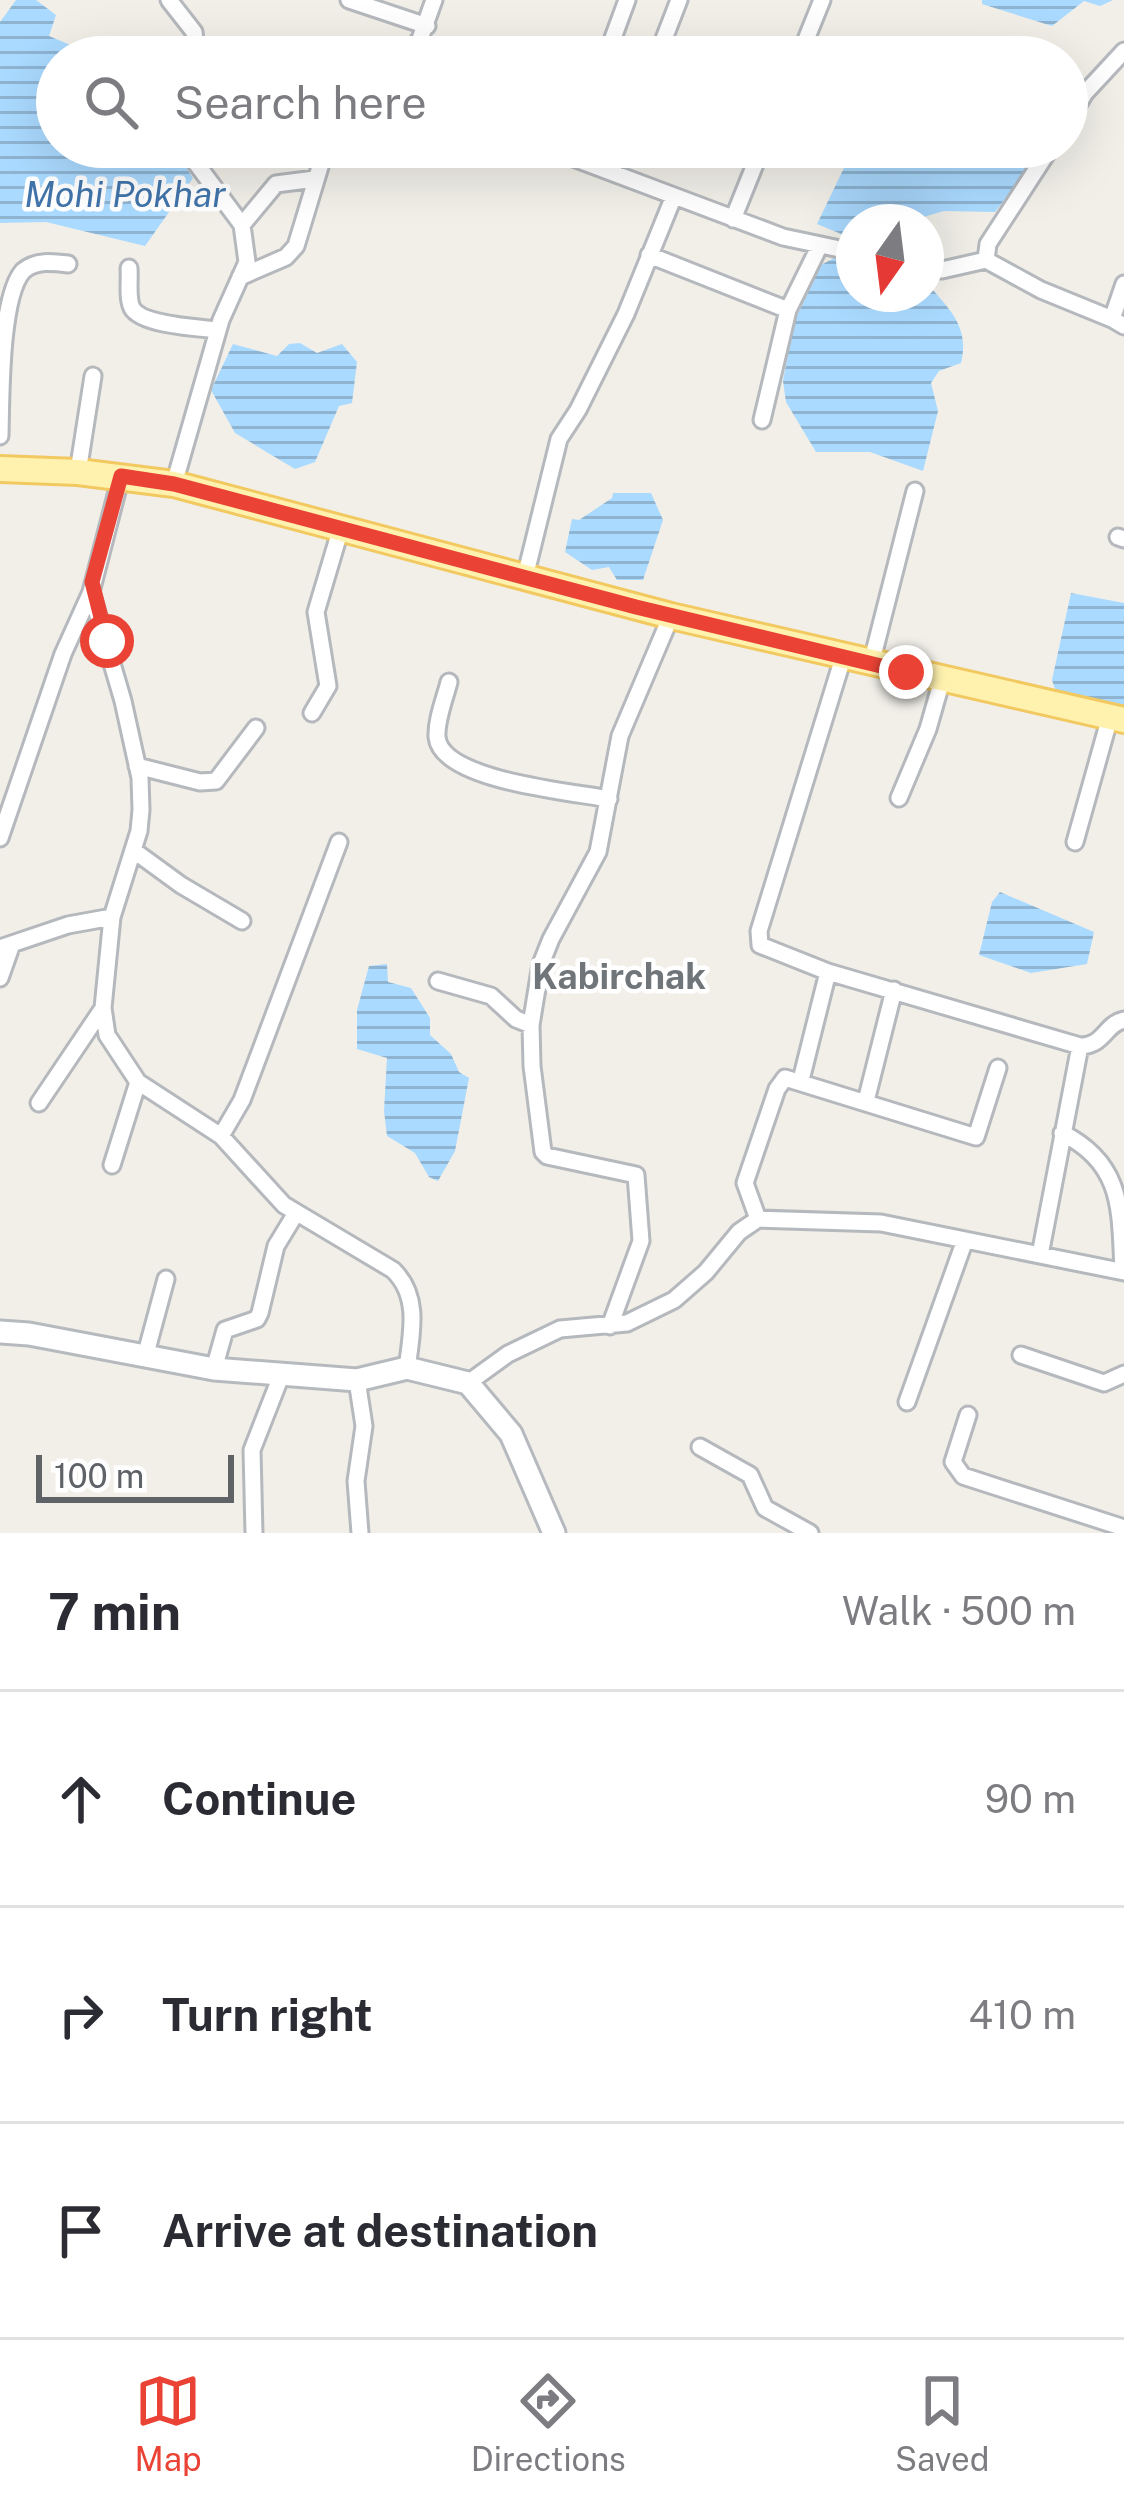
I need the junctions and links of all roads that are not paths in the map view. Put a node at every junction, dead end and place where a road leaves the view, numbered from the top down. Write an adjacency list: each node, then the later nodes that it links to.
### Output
1 (170, 0): 8 (street)
2 (349, 0): 7 (street)
3 (434, 0): 7 (street)
4 (627, 0): 10 (street)
5 (679, 0): 11 (street)
6 (822, 0): 12 (street)
7 (427, 26): 9 (street)
8 (195, 36)
9 (420, 36)
10 (614, 36)
11 (665, 36)
12 (807, 36)
13 (1124, 51): 14 (street)
14 (1088, 89)
15 (200, 168): 25 (street)
16 (319, 168): 22 (street)
17 (606, 168): 21 (street)
18 (613, 168): 21 (street)
19 (754, 168): 24 (street)
20 (1038, 168): 29 (street)
21 (612, 171): 23 (street)
22 (315, 179): 25 (street); 33 (street)
23 (674, 196): 24 (street); 28 (street)
24 (733, 219): 26 (street)
25 (242, 225): 33 (street)
26 (820, 245): 27 (street); 35 (street)
27 (836, 248)
28 (649, 255): 35 (street); 47 (street)
29 (986, 260): 32 (street); 36 (street)
30 (68, 264): 40 (street)
31 (129, 268): 37 (street)
32 (944, 270)
33 (240, 277): 37 (street)
34 (1124, 284): 36 (street)
35 (788, 310): 39 (street)
36 (1118, 322)
37 (218, 331): 44 (street)
38 (93, 376): 42 (street)
39 (762, 420)
40 (0, 436)
41 (0, 469): 42 (main road)
42 (78, 472): 43 (main road)
43 (121, 476): 44 (main road); 48 (street)
44 (174, 484): 46 (main road)
45 (915, 491): 51 (street)
46 (340, 527): 47 (main road); 54 (street)
47 (526, 577): 49 (main road)
48 (91, 592): 57 (street); 60 (street)
49 (671, 616): 50 (main road); 59 (street)
50 (843, 658): 51 (main road); 67 (street)
51 (871, 664): 52 (main road)
52 (942, 680): 55 (main road); 58 (street)
53 (449, 682): 59 (street)
54 (312, 713)
55 (1117, 718): 62 (street)
56 (256, 728): 57 (street)
57 (137, 766): 63 (street)
58 (899, 798)
59 (609, 799): 73 (street)
60 (0, 838)
61 (339, 842): 81 (street)
62 (1075, 842)
63 (133, 850): 64 (street); 65 (street)
64 (112, 917): 66 (street); 71 (street)
65 (242, 921)
66 (6, 946): 68 (street)
67 (828, 972): 70 (street); 76 (street)
68 (0, 978)
69 (438, 981): 73 (street)
70 (894, 990): 74 (street); 78 (street)
71 (103, 1008): 77 (street); 79 (street)
72 (1124, 1020): 74 (street)
73 (532, 1025): 89 (street)
74 (1081, 1046): 80 (street)
75 (998, 1068): 78 (street)
76 (801, 1080): 78 (street); 84 (street)
77 (137, 1082): 81 (street); 82 (street)
78 (866, 1101)
79 (39, 1103)
80 (1062, 1133): 86 (street); 87 (street)
81 (220, 1136): 83 (street)
82 (112, 1165)
83 (296, 1213): 93 (street); 94 (street)
84 (758, 1219): 85 (street); 89 (street)
85 (965, 1240): 86 (street); 99 (street)
86 (1040, 1255): 87 (street)
87 (1124, 1272)
88 (166, 1279): 92 (street)
89 (610, 1326): 98 (street)
90 (0, 1332): 92 (main road)
91 (1021, 1355): 95 (street)
92 (146, 1357): 94 (main road)
93 (407, 1368): 97 (main road); 98 (main road)
94 (214, 1369): 96 (main road)
95 (1124, 1374)
96 (281, 1376): 97 (main road); 103 (street)
97 (357, 1379): 104 (street)
98 (468, 1383): 105 (main road)
99 (907, 1402)
100 (968, 1415): 102 (street)
101 (700, 1447): 106 (street)
102 (1124, 1528)
103 (254, 1533)
104 (360, 1533)
105 (554, 1533)
106 (810, 1533)

